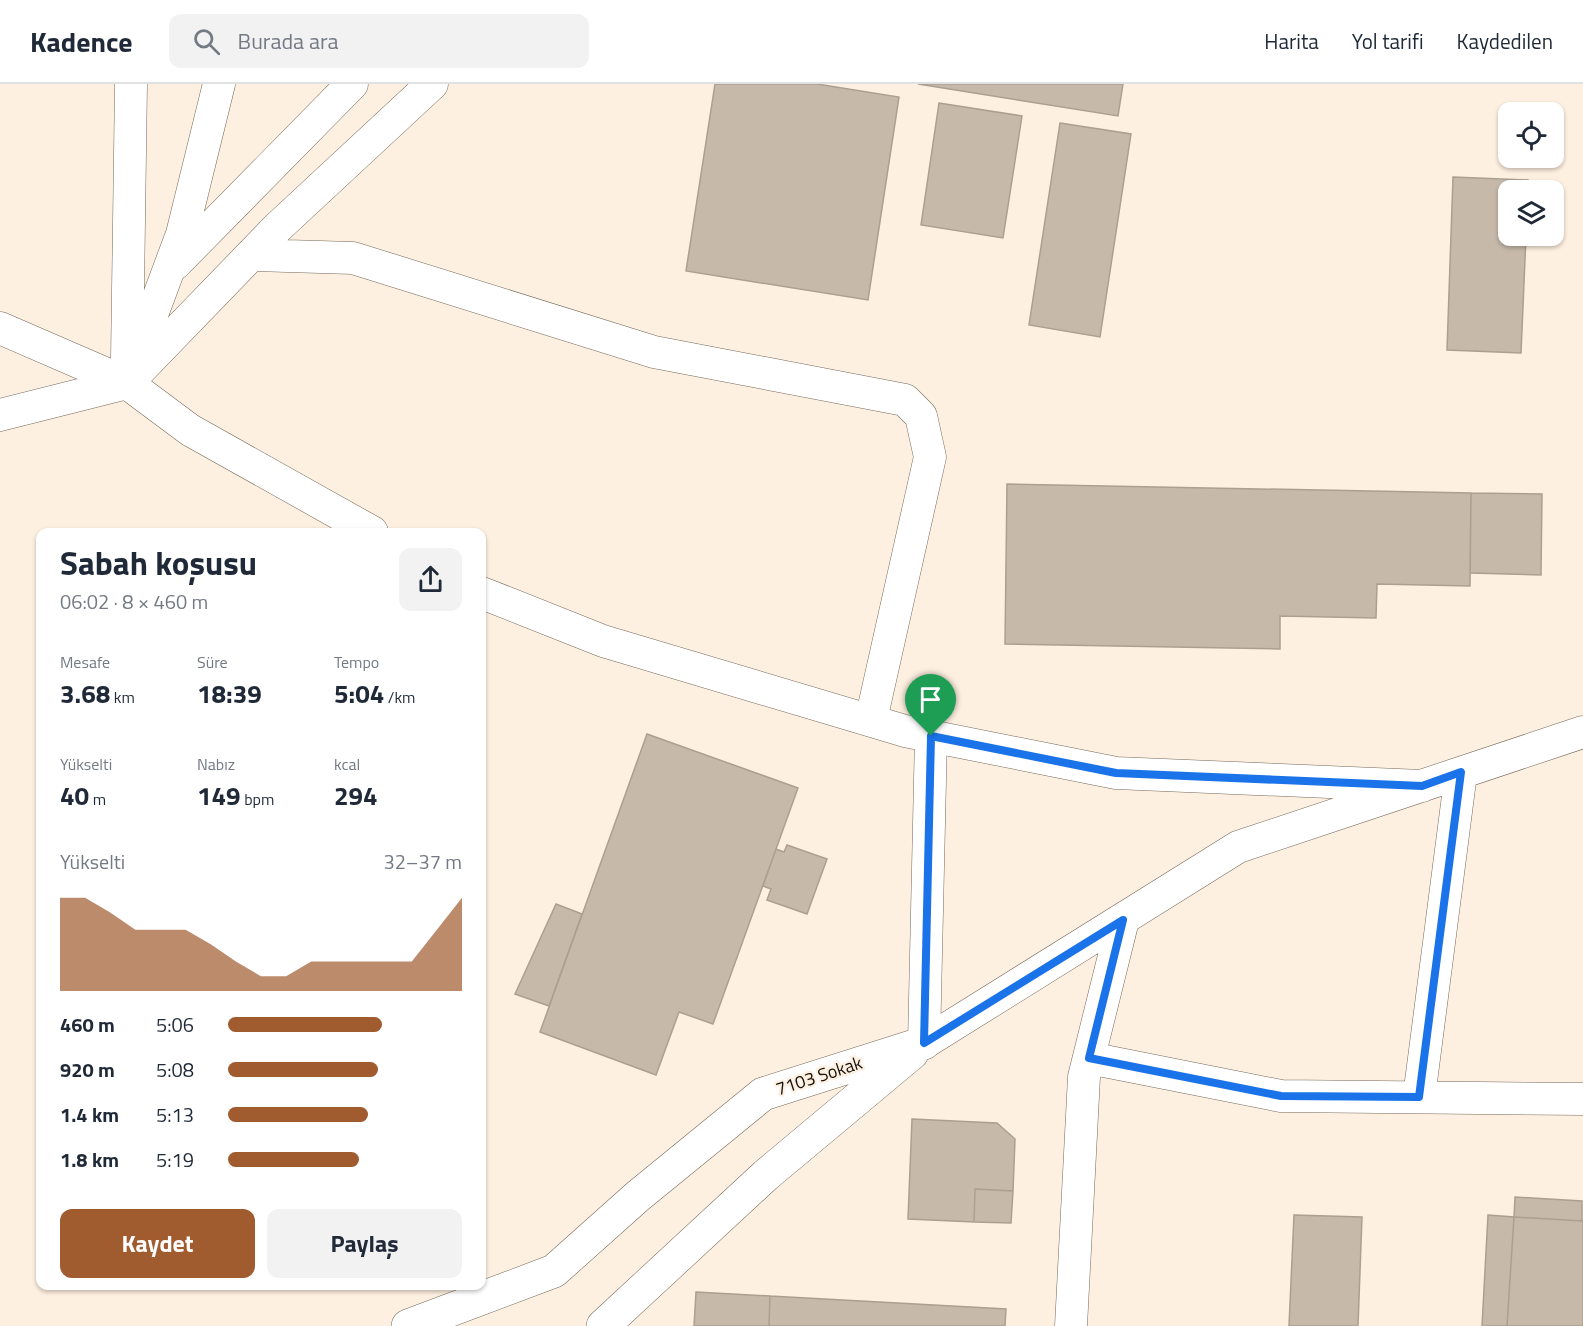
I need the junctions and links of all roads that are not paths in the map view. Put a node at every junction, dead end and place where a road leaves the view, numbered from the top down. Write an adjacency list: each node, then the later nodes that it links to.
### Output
1 (131, 84): 8 (street)
2 (219, 84): 6 (street)
3 (352, 84): 6 (street)
4 (432, 84): 5 (street)
5 (251, 255): 8 (street); 12 (street)
6 (168, 271): 8 (street)
7 (0, 328): 8 (street)
8 (127, 383): 9 (street); 10 (street)
9 (0, 416)
10 (365, 528)
11 (486, 595): 12 (street)
12 (871, 720): 14 (street)
13 (1583, 732): 15 (street)
14 (931, 736): 16 (street); 18 (street)
15 (1461, 772): 16 (street); 20 (street)
16 (1422, 786): 17 (street)
17 (1123, 920): 18 (street); 19 (street)
18 (924, 1043): 22 (main road, 7103 Sokak); 23 (main road, 7103 Sokak)
19 (1089, 1058): 20 (street); 24 (street)
20 (1419, 1097): 21 (street)
21 (1583, 1099)
22 (408, 1326)
23 (603, 1326)
24 (1071, 1326)

